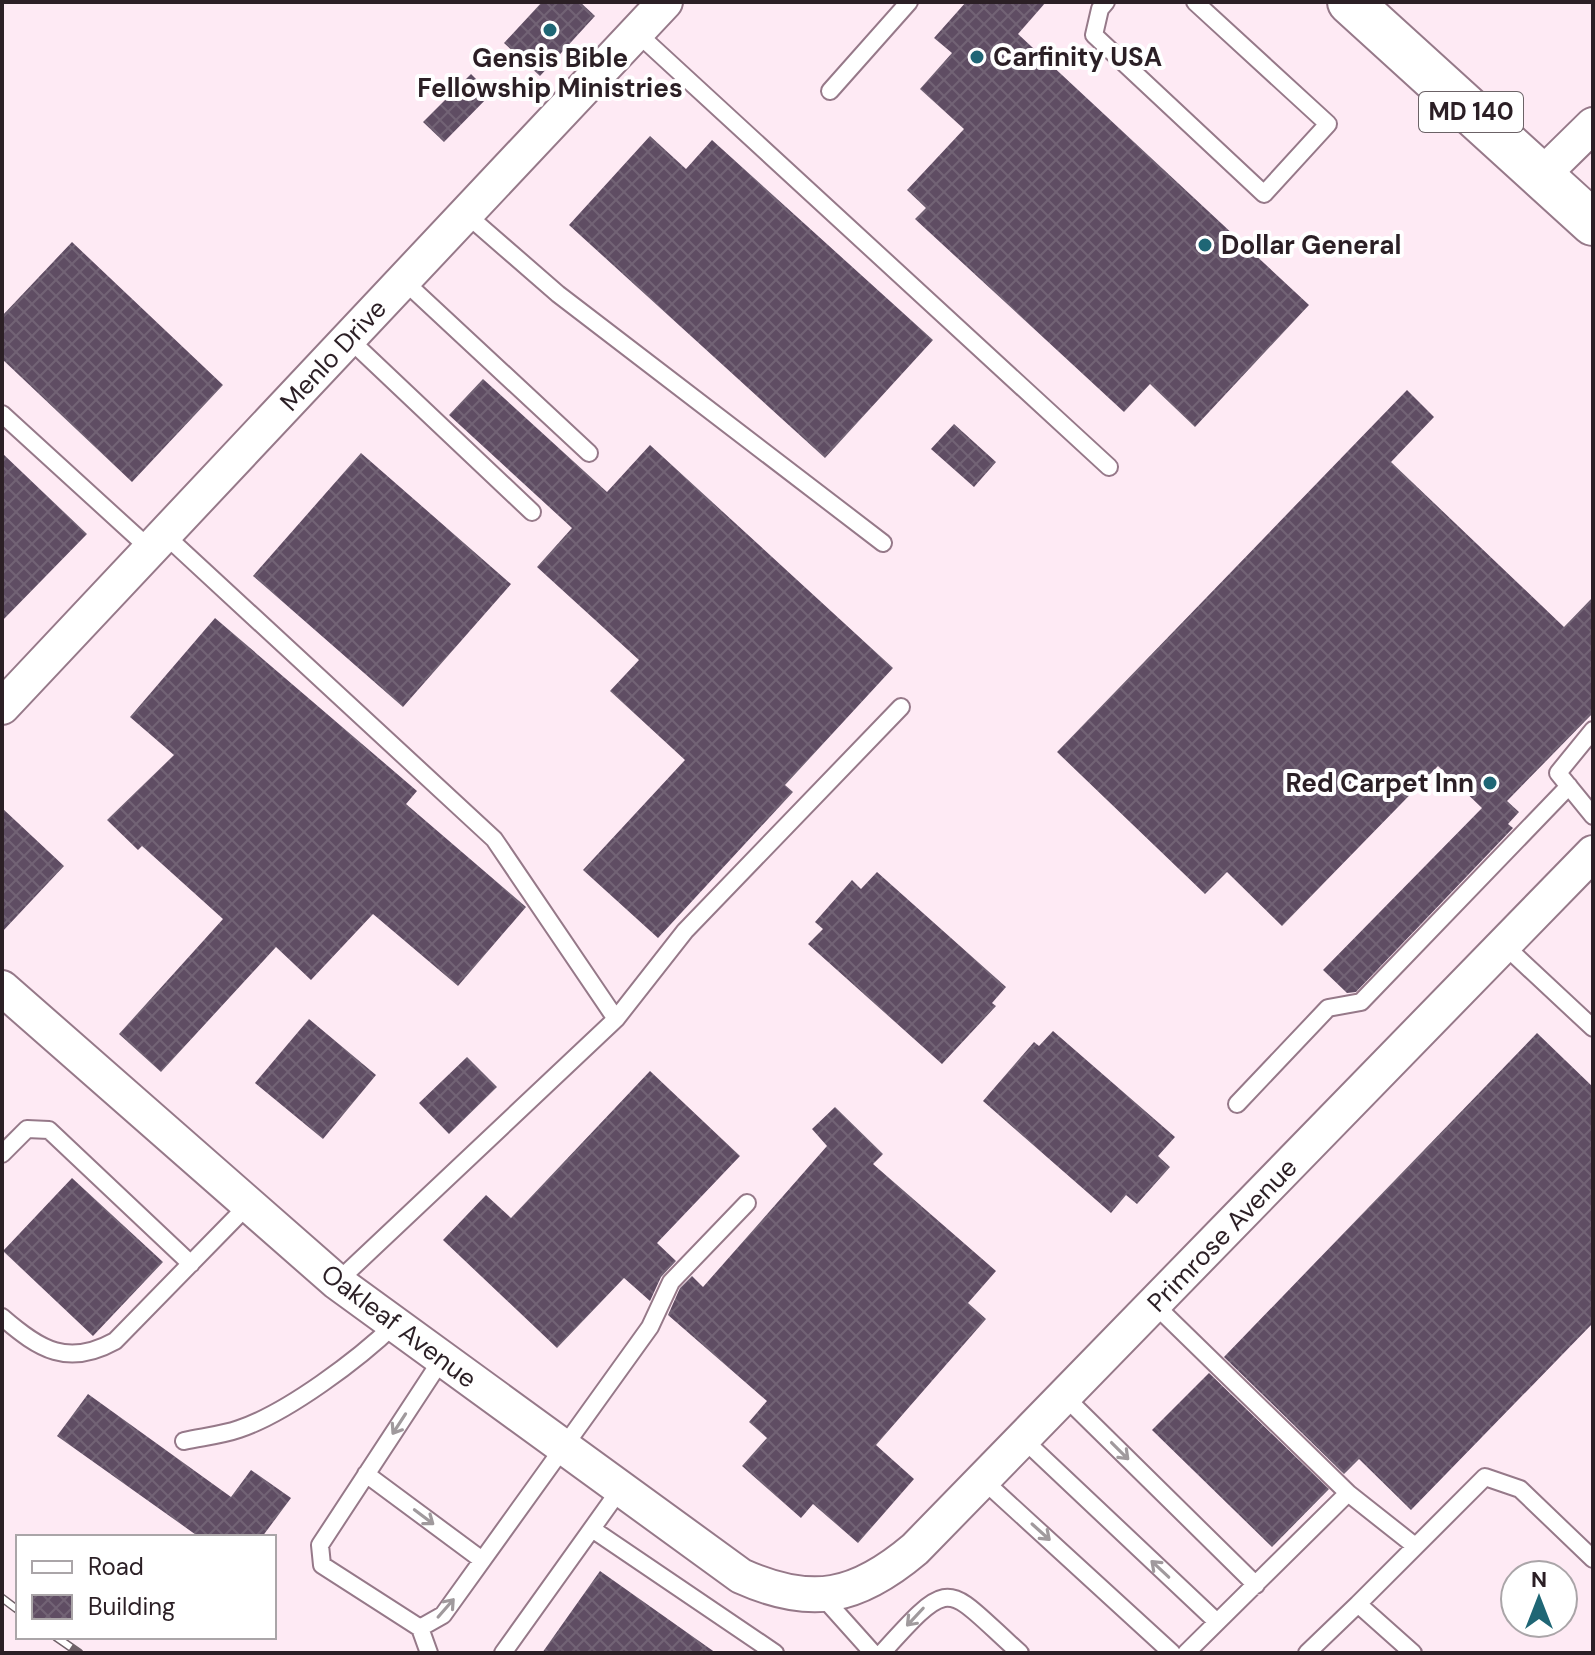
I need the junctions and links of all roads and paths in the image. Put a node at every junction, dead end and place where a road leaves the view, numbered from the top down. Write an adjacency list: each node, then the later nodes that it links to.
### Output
1 (665, 2): 6 (street, Menlo Drive)
2 (909, 2): 7 (lane)
3 (1106, 2): 4 (lane)
4 (1195, 2)
5 (1350, 2): 9 (main road, MD 140)
6 (636, 32): 10 (street, Menlo Drive); 16 (lane)
7 (830, 91)
8 (1593, 125): 9 (street)
9 (1541, 176): 11 (main road, MD 140)
10 (466, 214): 12 (street, Menlo Drive); 19 (lane)
11 (1593, 223)
12 (404, 281): 13 (street, Menlo Drive); 15 (lane)
13 (348, 338): 17 (lane); 18 (street, Menlo Drive)
14 (2, 414): 18 (lane)
15 (589, 453)
16 (1109, 467)
17 (532, 512)
18 (157, 542): 20 (street, Menlo Drive); 28 (lane)
19 (883, 543)
20 (2, 707)
21 (901, 707): 28 (lane)
22 (1593, 730): 23 (lane)
23 (1569, 786): 24 (lane); 30 (lane)
24 (1593, 816)
25 (1593, 853): 26 (street, Primrose Avenue)
26 (1504, 945): 29 (lane); 36 (street, Primrose Avenue)
27 (2, 988): 33 (street, Oakleaf Avenue)
28 (616, 1019): 35 (lane)
29 (1593, 1028)
30 (1237, 1104)
31 (2, 1154): 34 (lane)
32 (747, 1203): 43 (lane)
33 (249, 1204): 34 (lane); 35 (street, Oakleaf Avenue)
34 (191, 1264): 37 (lane)
35 (337, 1282): 38 (street, Oakleaf Avenue)
36 (1154, 1304): 40 (street, Primrose Avenue); 47 (lane)
37 (2, 1317)
38 (395, 1324): 39 (street, Oakleaf Avenue); 42 (lane)
39 (442, 1359): 43 (street, Oakleaf Avenue); 44 (lane, one-way to 44)
40 (1064, 1396): 41 (street, Primrose Avenue); 52 (lane, one-way to 52)
41 (1023, 1439): 45 (street, Primrose Avenue); 55 (lane, one-way to 41)
42 (184, 1441)
43 (562, 1446): 46 (street, Oakleaf Avenue); 51 (lane)
44 (366, 1474): 51 (lane, one-way to 51); 56 (lane)
45 (983, 1480): 53 (street, Primrose Avenue); 63 (lane, one-way to 63)
46 (621, 1488): 48 (lane); 53 (street, Oakleaf Avenue)
47 (1348, 1493): 49 (lane); 52 (lane)
48 (592, 1529): 58 (lane); 59 (lane)
49 (1415, 1546): 50 (lane); 54 (lane)
50 (1593, 1559)
51 (482, 1560): 56 (lane, one-way to 51)
52 (1256, 1585): 55 (lane)
53 (829, 1595): 60 (lane)
54 (1358, 1604): 65 (lane); 66 (lane)
55 (1217, 1622): 64 (lane)
56 (420, 1628): 57 (lane)
57 (429, 1653)
58 (503, 1653)
59 (775, 1653)
60 (873, 1653)
61 (882, 1653): 62 (lane, one-way to 61)
62 (1020, 1653)
63 (1172, 1653)
64 (1186, 1653)
65 (1307, 1653)
66 (1413, 1653)

